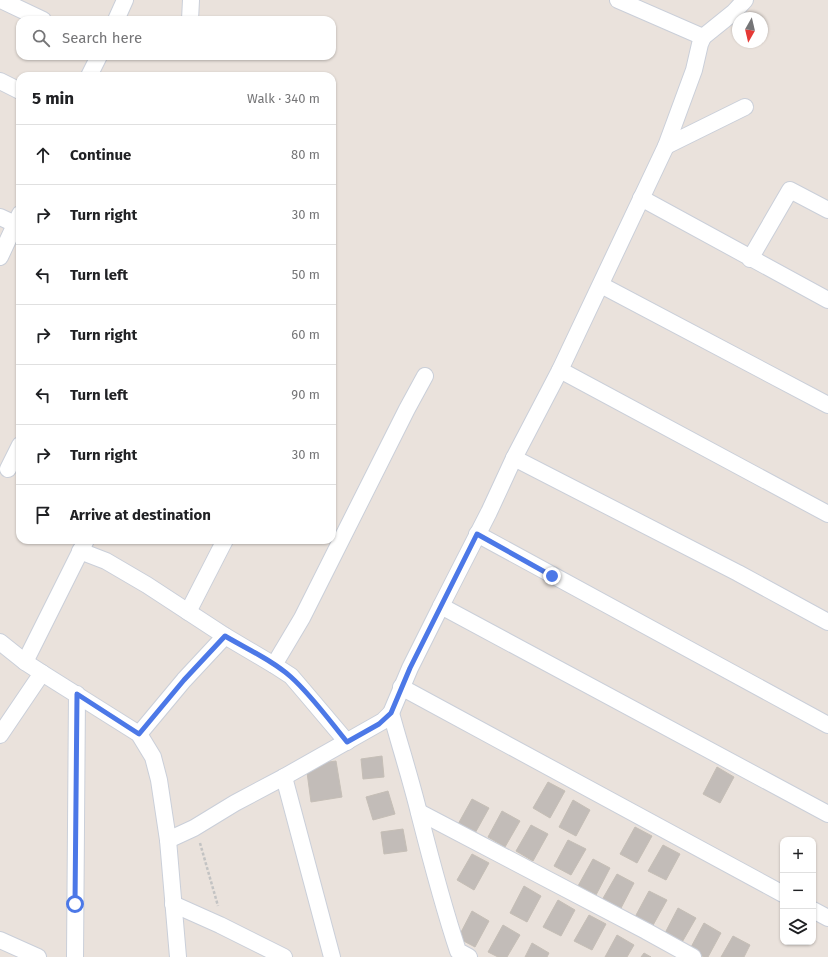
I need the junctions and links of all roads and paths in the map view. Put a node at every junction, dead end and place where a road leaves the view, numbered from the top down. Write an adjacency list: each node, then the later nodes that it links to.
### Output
1 (1, 0): 6 (street)
2 (125, 0): 7 (street)
3 (191, 0): 8 (street)
4 (618, 0): 9 (street)
5 (745, 0): 9 (street)
6 (35, 16)
7 (118, 16)
8 (190, 16)
9 (703, 37): 15 (street)
10 (97, 60): 11 (street)
11 (91, 72)
12 (0, 80): 13 (street)
13 (16, 89)
14 (745, 107): 15 (street)
15 (666, 146): 16 (street)
16 (641, 198): 22 (street); 23 (street)
17 (828, 210): 22 (street)
18 (0, 217): 19 (street)
19 (16, 219)
20 (16, 223): 21 (street)
21 (0, 257)
22 (750, 259): 24 (street)
23 (600, 285): 25 (street); 27 (street)
24 (828, 300)
25 (560, 370): 29 (street); 31 (street)
26 (425, 376): 41 (street)
27 (828, 405)
28 (16, 454): 30 (street)
29 (514, 458): 32 (street); 37 (street)
30 (9, 469)
31 (828, 514)
32 (477, 534): 35 (street); 46 (street)
33 (223, 544): 36 (street)
34 (83, 546): 36 (street); 40 (street)
35 (441, 606): 43 (street); 52 (street)
36 (188, 612): 38 (street)
37 (828, 622)
38 (225, 636): 41 (street); 47 (street)
39 (0, 642): 40 (street)
40 (26, 662): 42 (street)
41 (274, 665): 49 (street)
42 (42, 673): 44 (street); 48 (street)
43 (401, 688): 45 (street); 55 (street)
44 (77, 694): 47 (street); 63 (street)
45 (391, 713): 49 (street); 51 (street)
46 (828, 724)
47 (139, 734): 54 (street)
48 (0, 735)
49 (347, 742): 50 (street)
50 (284, 777): 53 (street); 66 (street)
51 (419, 812): 61 (street); 67 (street)
52 (828, 814)
53 (194, 828): 54 (street); 57 (path)
54 (168, 840): 56 (street)
55 (780, 892)
56 (173, 904): 64 (street); 65 (street)
57 (218, 909)
58 (816, 912): 59 (street)
59 (828, 918)
60 (0, 940): 62 (street)
61 (461, 955)
62 (38, 957)
63 (75, 957)
64 (178, 957)
65 (284, 957)
66 (332, 957)
67 (693, 957)

